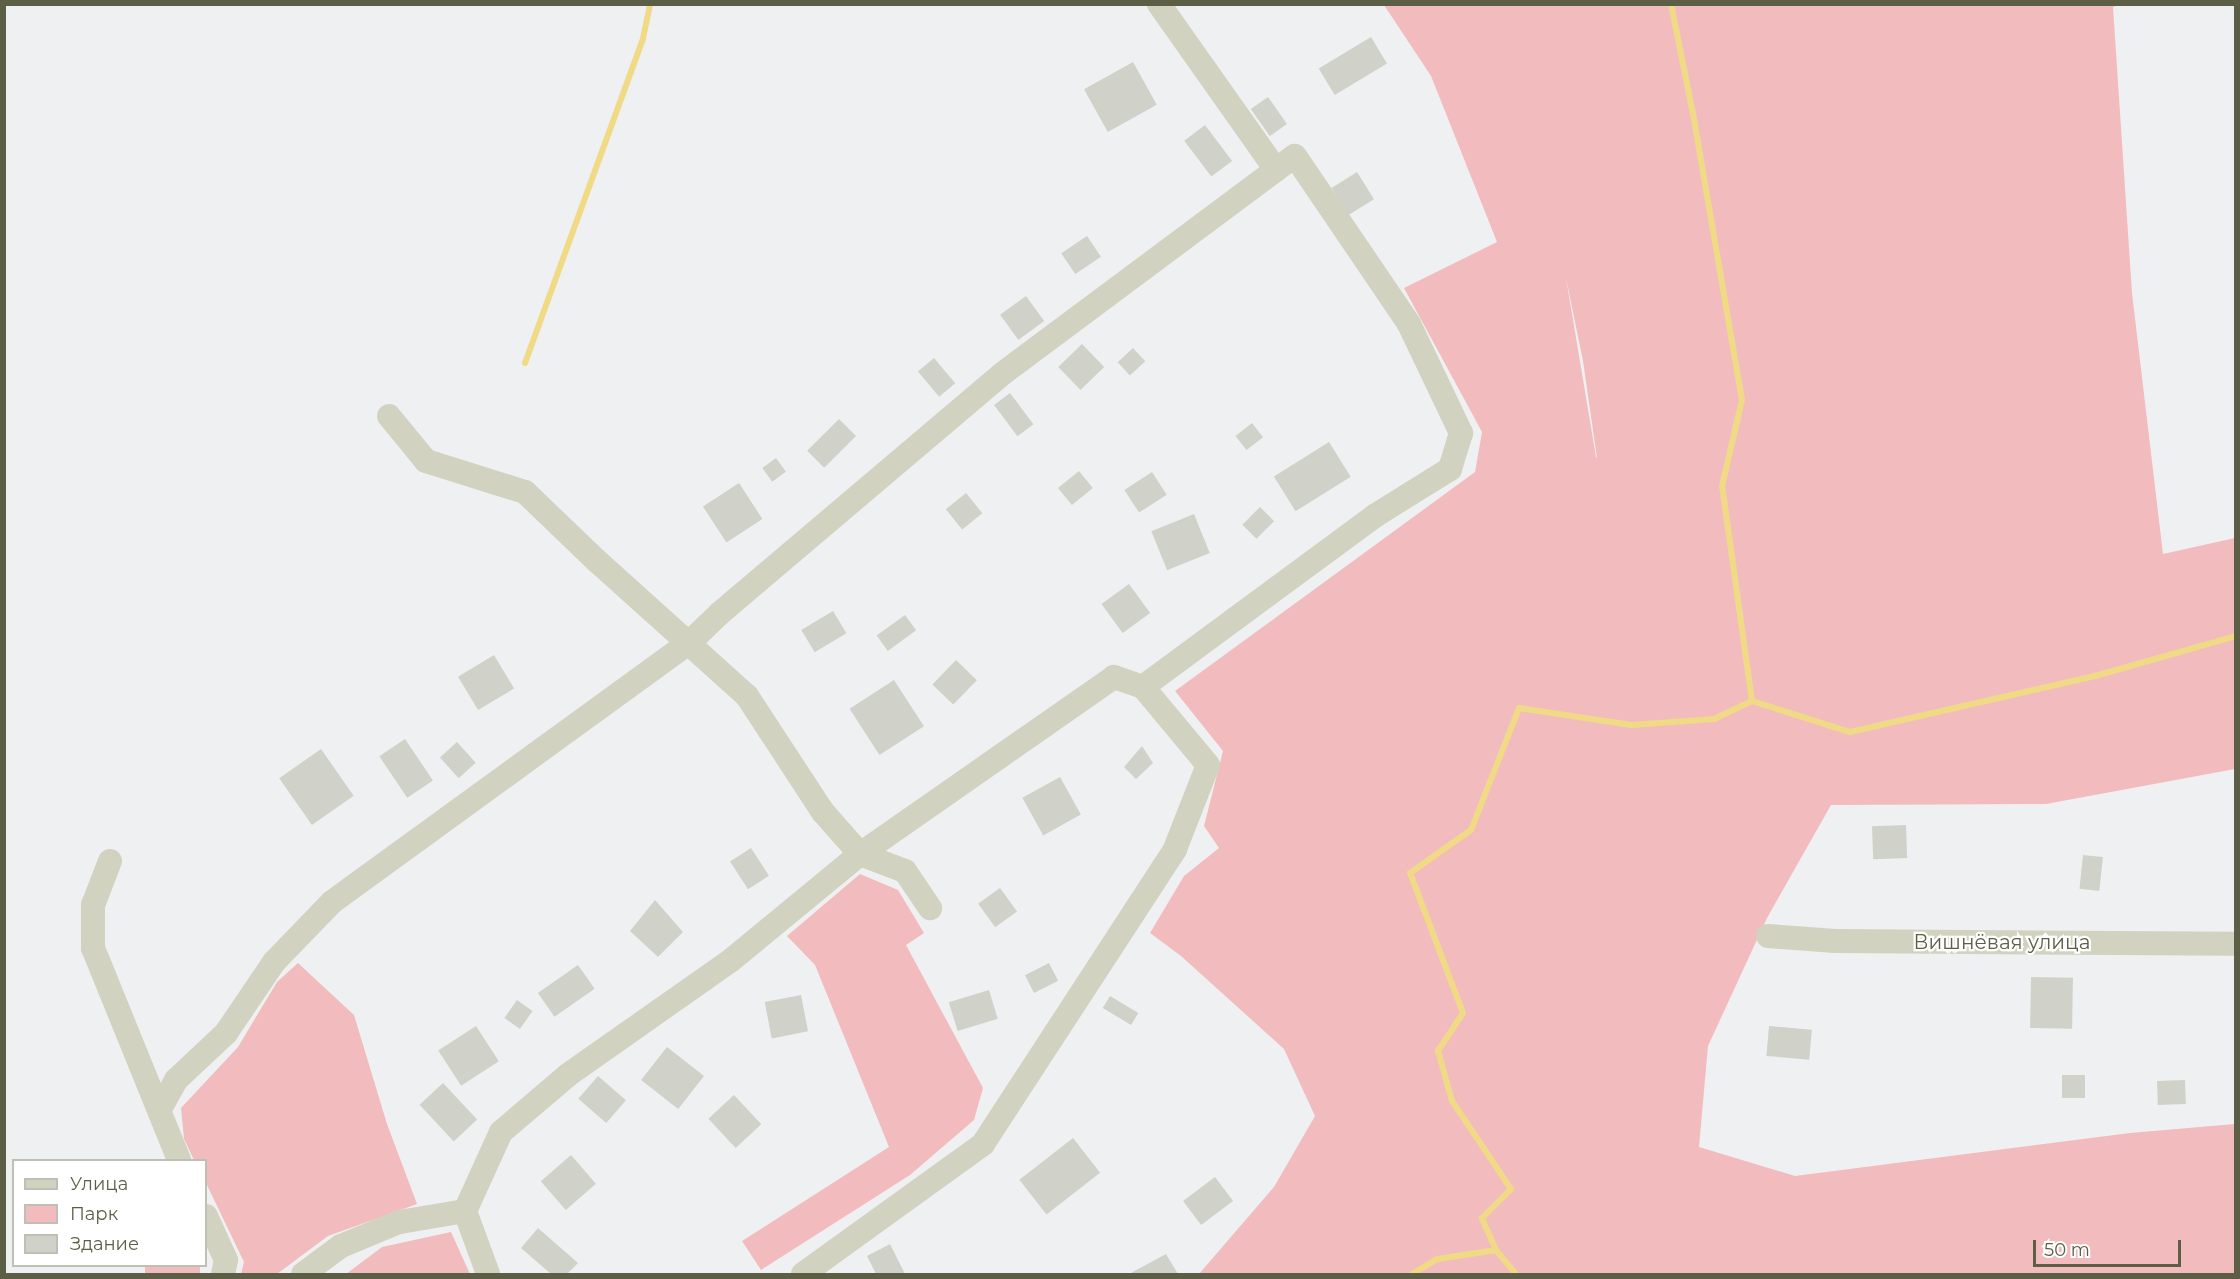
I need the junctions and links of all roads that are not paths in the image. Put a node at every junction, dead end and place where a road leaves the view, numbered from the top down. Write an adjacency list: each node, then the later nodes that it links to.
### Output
1 (1159, 4): 2 (street)
2 (1276, 170): 4 (street); 5 (street)
3 (389, 416): 4 (street)
4 (689, 643): 6 (street); 11 (street)
5 (1143, 687): 6 (street); 18 (street)
6 (861, 854): 8 (street); 13 (street)
7 (110, 861): 11 (street)
8 (930, 908)
9 (1768, 936): 10 (street, Вишнёвая улица)
10 (2235, 944)
11 (160, 1109): 12 (street)
12 (178, 1159)
13 (465, 1211): 16 (street); 17 (street)
14 (207, 1218): 15 (street)
15 (223, 1275)
16 (303, 1275)
17 (488, 1275)
18 (803, 1275)

